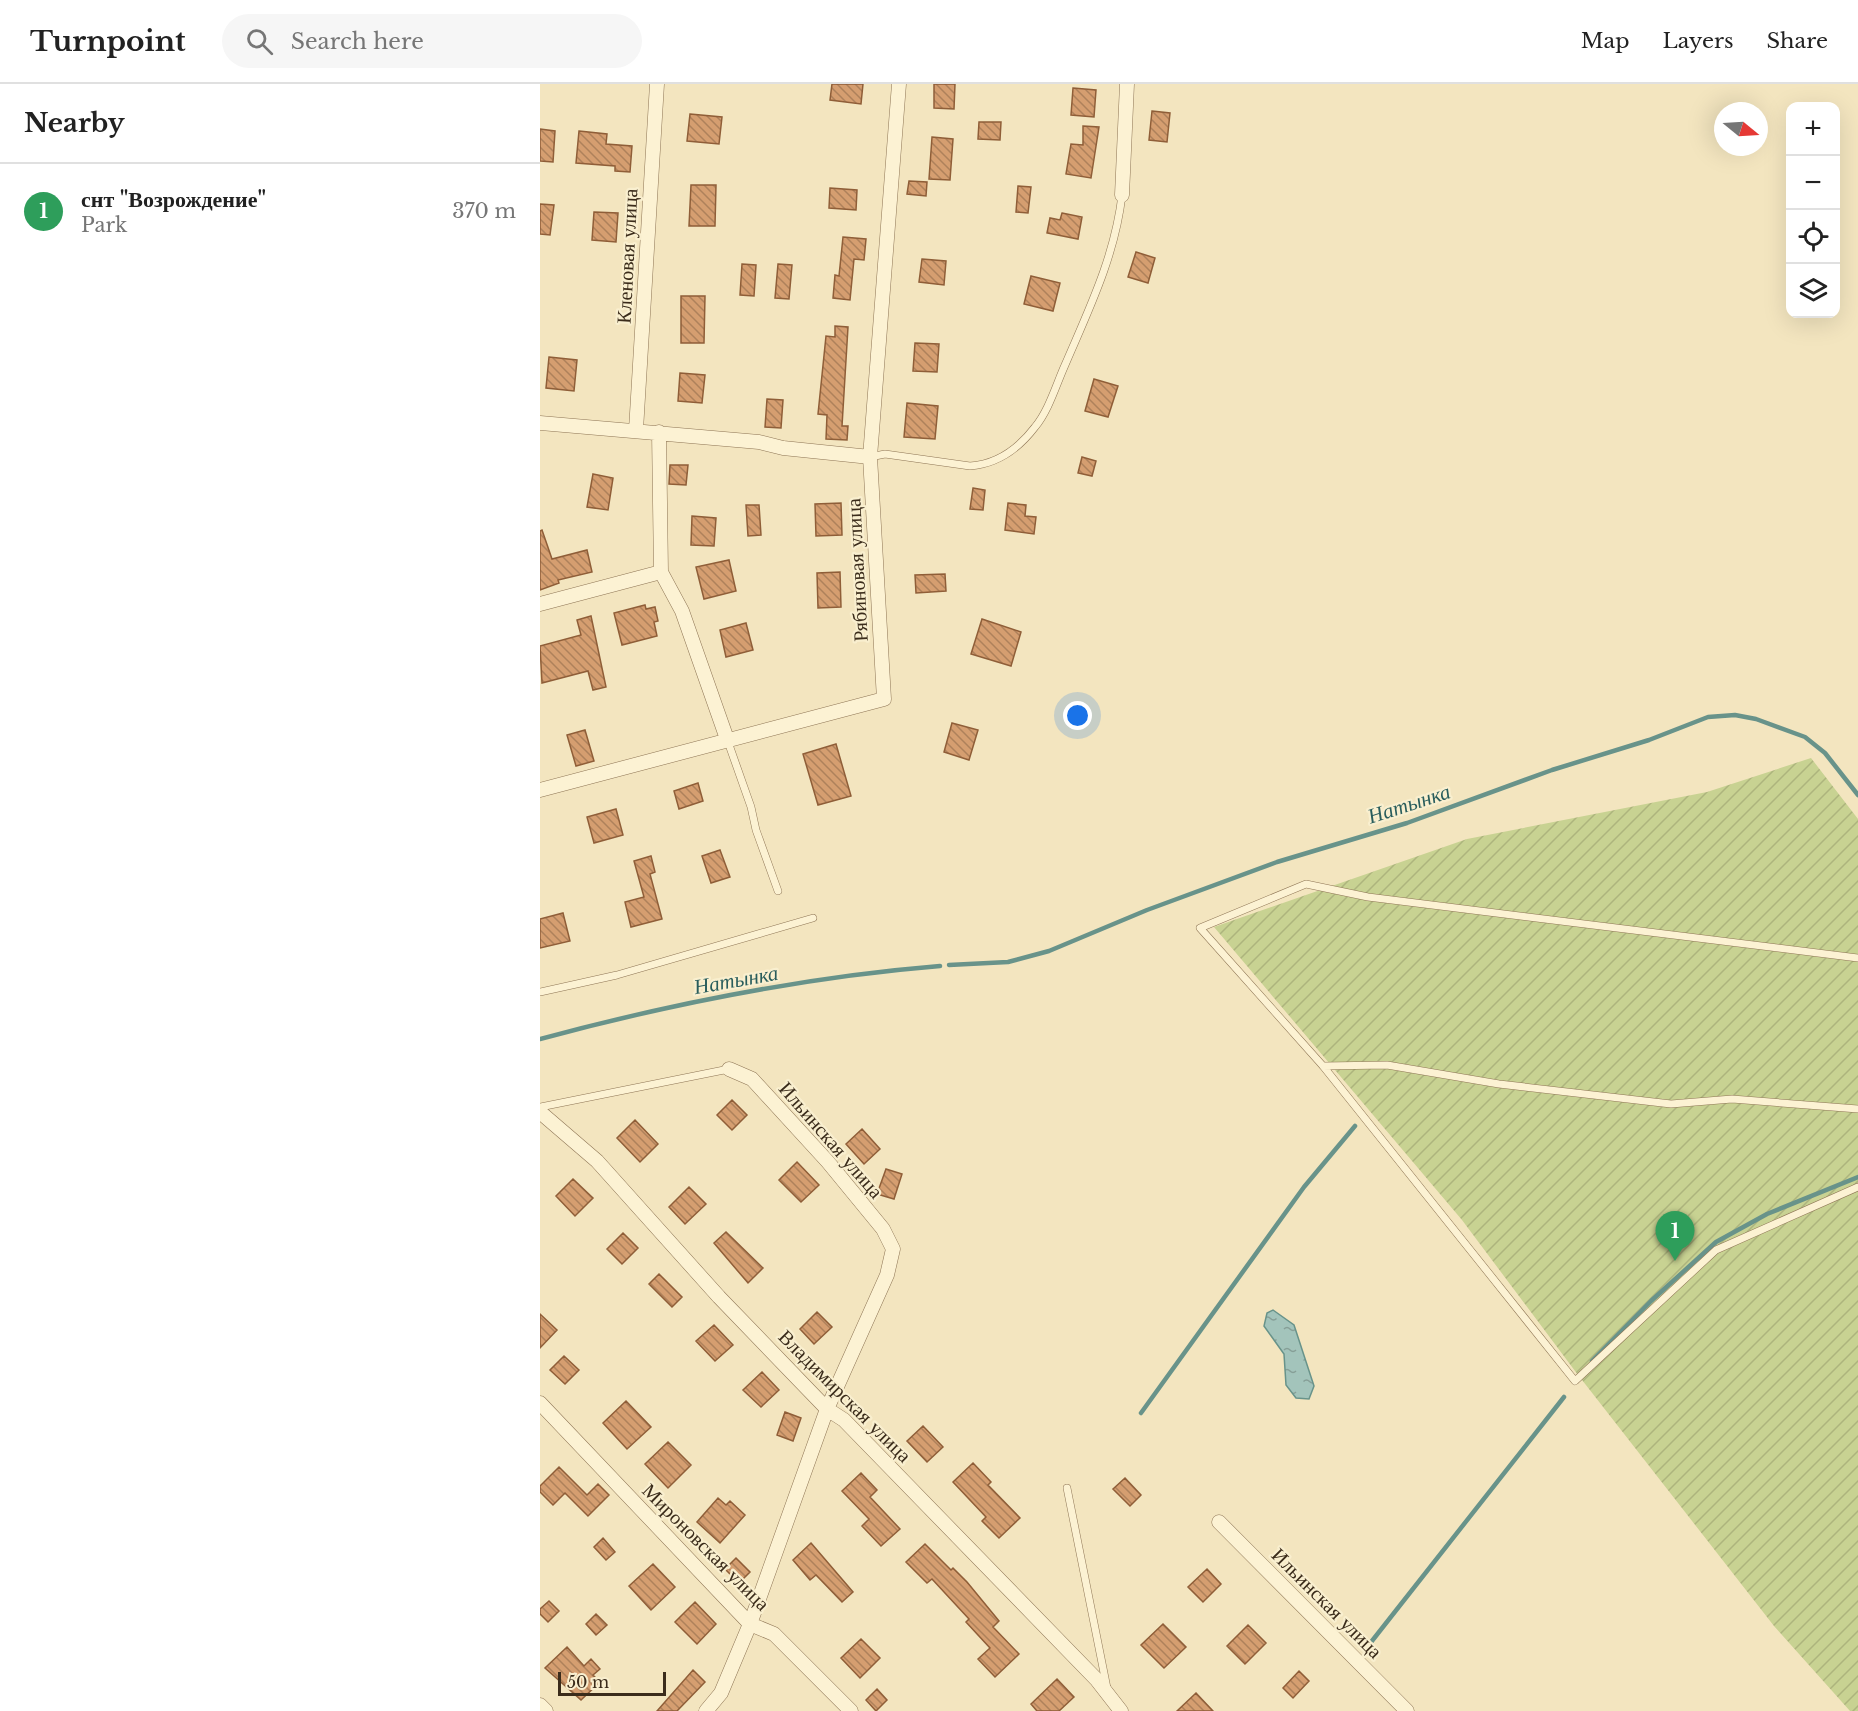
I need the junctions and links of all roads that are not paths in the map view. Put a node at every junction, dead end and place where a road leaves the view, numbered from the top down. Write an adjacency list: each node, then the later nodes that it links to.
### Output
1 (657, 84): 6 (street, Кленовая улица)
2 (899, 84): 8 (street, Рябиновая улица)
3 (1127, 84): 4 (street)
4 (1122, 195): 8 (lane)
5 (540, 423): 6 (street)
6 (636, 430): 7 (street)
7 (659, 432): 8 (street); 9 (street)
8 (870, 457): 11 (street, Рябиновая улица)
9 (661, 572): 10 (street); 11 (street)
10 (540, 604)
11 (727, 739): 12 (street, Рябиновая улица); 13 (lane)
12 (540, 790)
13 (778, 891)
14 (813, 918): 16 (lane)
15 (1858, 958): 17 (lane)
16 (540, 992)
17 (1323, 1066): 20 (lane); 22 (lane)
18 (729, 1069): 19 (lane); 24 (street, Ильинская улица)
19 (540, 1107)
20 (1858, 1109)
21 (540, 1112): 24 (street, Владимирская улица)
22 (1858, 1187)
23 (540, 1403): 27 (street, Мироновская улица)
24 (827, 1409): 27 (street); 29 (street, Владимирская улица)
25 (1067, 1488): 29 (lane)
26 (1219, 1522): 34 (street, Ильинская улица)
27 (750, 1624): 31 (street); 32 (street, Мироновская улица)
28 (540, 1705): 30 (street)
29 (1110, 1705): 33 (street, Владимирская улица)
30 (546, 1711)
31 (706, 1711)
32 (851, 1711)
33 (1121, 1711)
34 (1407, 1711)

